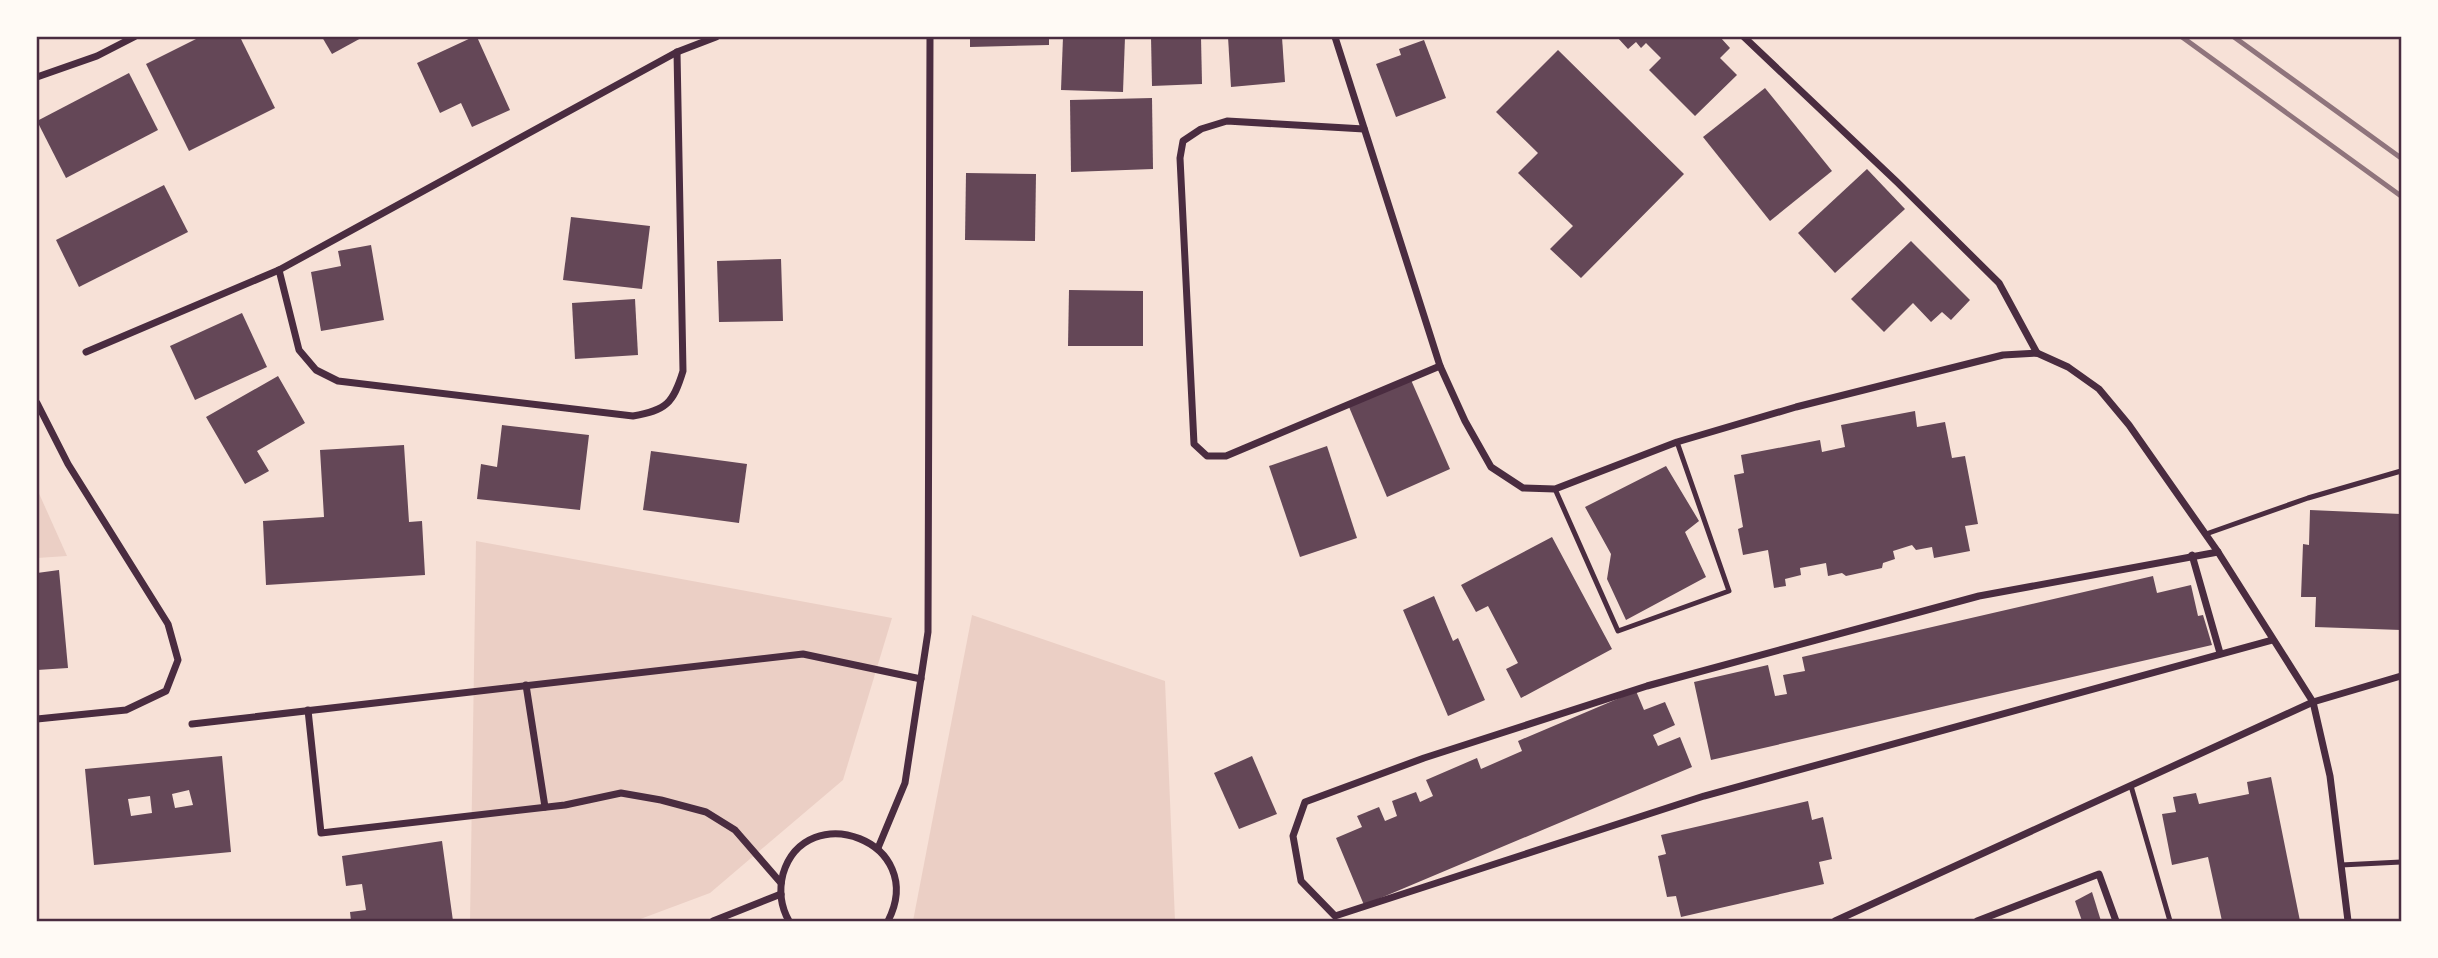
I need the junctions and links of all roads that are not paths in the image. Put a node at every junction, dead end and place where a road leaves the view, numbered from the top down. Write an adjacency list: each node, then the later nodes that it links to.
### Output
1 (134, 37): 7 (street)
2 (716, 37): 6 (street)
3 (930, 37): 23 (street)
4 (1335, 37): 8 (street)
5 (1744, 37): 11 (street)
6 (677, 52): 9 (street); 9 (street)
7 (37, 77)
8 (1364, 129): 12 (street); 12 (street)
9 (279, 270): 10 (street)
10 (86, 352)
11 (2036, 353): 14 (street); 17 (street)
12 (1440, 366): 16 (street)
13 (37, 403): 27 (street)
14 (1677, 442): 16 (street); 16 (lane)
15 (2401, 471): 17 (lane)
16 (1555, 489)
17 (2206, 534): 18 (street)
18 (2218, 552): 19 (street); 20 (street)
19 (2192, 555): 21 (street); 21 (street)
20 (2272, 640): 21 (street); 25 (street)
21 (2220, 653)
22 (2401, 676): 25 (street)
23 (921, 679): 24 (street); 31 (street)
24 (526, 685): 26 (street); 30 (street)
25 (2313, 702): 29 (street); 33 (street)
26 (307, 710): 28 (street); 30 (street)
27 (37, 719)
28 (192, 724)
29 (2131, 786): 39 (street); 42 (lane)
30 (545, 807): 34 (street)
31 (878, 848): 34 (street); 38 (street)
32 (2401, 862): 33 (lane)
33 (2341, 865): 43 (street)
34 (781, 883): 35 (street)
35 (781, 894): 36 (street); 37 (street)
36 (713, 921)
37 (789, 921)
38 (889, 921)
39 (1835, 921)
40 (1977, 921): 41 (street)
41 (2116, 921)
42 (2170, 921)
43 (2348, 921)

